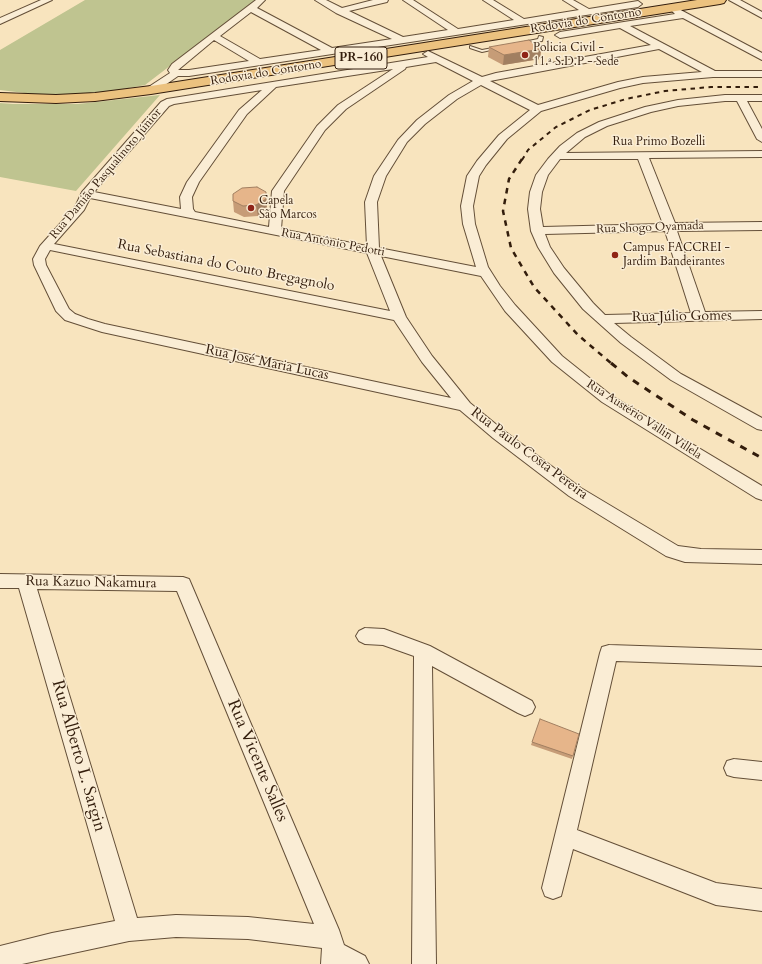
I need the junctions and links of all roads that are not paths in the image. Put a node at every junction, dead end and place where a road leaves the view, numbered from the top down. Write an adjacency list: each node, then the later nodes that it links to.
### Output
1 (48, 0): 16 (street)
2 (261, 0): 12 (street)
3 (319, 0): 14 (street)
4 (384, 0): 14 (street)
5 (407, 0): 21 (street)
6 (487, 0): 22 (street)
7 (567, 0): 15 (street)
8 (720, 0): 13 (main road, Rodovia do Contorno / PR-160)
9 (733, 0): 18 (street)
10 (641, 5): 13 (main road, Rodovia do Contorno / PR-160); 15 (street); 22 (main road, Rodovia do Contorno / PR-160)
11 (7, 8): 16 (street)
12 (251, 8): 24 (street); 33 (street)
13 (672, 8): 17 (street)
14 (339, 10): 26 (street)
15 (587, 11): 22 (street)
16 (21, 12): 19 (street)
17 (683, 15): 20 (street); 32 (street)
18 (762, 15)
19 (0, 21)
20 (621, 25): 23 (street); 27 (street)
21 (455, 31): 22 (street); 26 (street)
22 (518, 33): 25 (lane); 31 (main road, Rodovia do Contorno / PR-160)
23 (560, 35)
24 (214, 36): 36 (street); 38 (street)
25 (541, 36)
26 (402, 40): 33 (street)
27 (661, 46): 39 (street); 41 (street, Rua Paulo Costa Pereira)
28 (472, 47): 29 (lane)
29 (502, 47)
30 (762, 47): 32 (street)
31 (420, 49): 35 (street); 43 (main road, Rodovia do Contorno / PR-160)
32 (749, 50): 34 (street)
33 (331, 51): 36 (street)
34 (762, 57)
35 (436, 59): 37 (street, Rua Damião Pasqualinoto Júnior); 41 (street)
36 (258, 62): 38 (street)
37 (407, 64): 42 (street, Rua Damião Pasqualinoto Júnior); 57 (street)
38 (176, 73): 43 (street)
39 (713, 74): 40 (street, Rua Austério Vallin Villela); 47 (street, Rua Austério Vallin Villela)
40 (762, 74)
41 (480, 81): 47 (street); 59 (street, Rua Paulo Costa Pereira)
42 (272, 85): 52 (street, Rua Damião Pasqualinoto Júnior); 53 (street)
43 (151, 90): 44 (main road, Rodovia do Contorno / PR-160)
44 (0, 97)
45 (740, 98): 46 (street); 48 (street); 51 (street)
46 (762, 98)
47 (538, 109): 60 (street, Rua Austério Vallin Villela)
48 (762, 139)
49 (762, 154): 50 (street, Rua Primo Bozelli)
50 (642, 155): 51 (street, Rua Primo Bozelli); 54 (street)
51 (557, 156): 56 (street)
52 (86, 194): 53 (street, Rua Antônio Pedotti); 58 (street, Rua Damião Pasqualinoto Júnior)
53 (191, 215): 57 (street, Rua Antônio Pedotti)
54 (670, 226): 55 (street, Rua Shogo Oyamada); 56 (street, Rua Shogo Oyamada); 62 (street)
55 (762, 226)
56 (537, 231): 65 (street)
57 (275, 232): 59 (street, Rua Antônio Pedotti)
58 (46, 246): 63 (street, Rua Damião Pasqualinoto Júnior); 64 (street, Rua Sebastiana do Couto Bregagnolo)
59 (373, 251): 60 (street, Rua Antônio Pedotti); 64 (street, Rua Paulo Costa Pereira)
60 (486, 273): 68 (street, Rua Austério Vallin Villela)
61 (762, 315): 62 (street, Rua Júlio Gomes)
62 (699, 316): 65 (street, Rua Júlio Gomes)
63 (70, 317): 66 (street, Rua José Maria Lucas)
64 (399, 317): 66 (street, Rua Paulo Costa Pereira)
65 (602, 319): 67 (street)
66 (465, 406): 69 (street, Rua Paulo Costa Pereira)
67 (762, 425)
68 (762, 494)
69 (762, 557)
70 (0, 581): 71 (street, Rua Kazuo Nakamura)
71 (26, 582): 72 (street, Rua Kazuo Nakamura); 82 (street, Rua Alberto L. Sargin)
72 (183, 584): 83 (street, Rua Vicente Salles)
73 (366, 636): 74 (street)
74 (423, 652): 76 (street); 86 (street)
75 (762, 658): 79 (street)
76 (525, 707)
77 (734, 768): 78 (street)
78 (762, 771)
79 (566, 836): 80 (street); 81 (street)
80 (553, 888)
81 (762, 900)
82 (129, 930): 83 (street); 84 (street)
83 (332, 951): 85 (street)
84 (0, 958)
85 (357, 964)
86 (424, 964)

